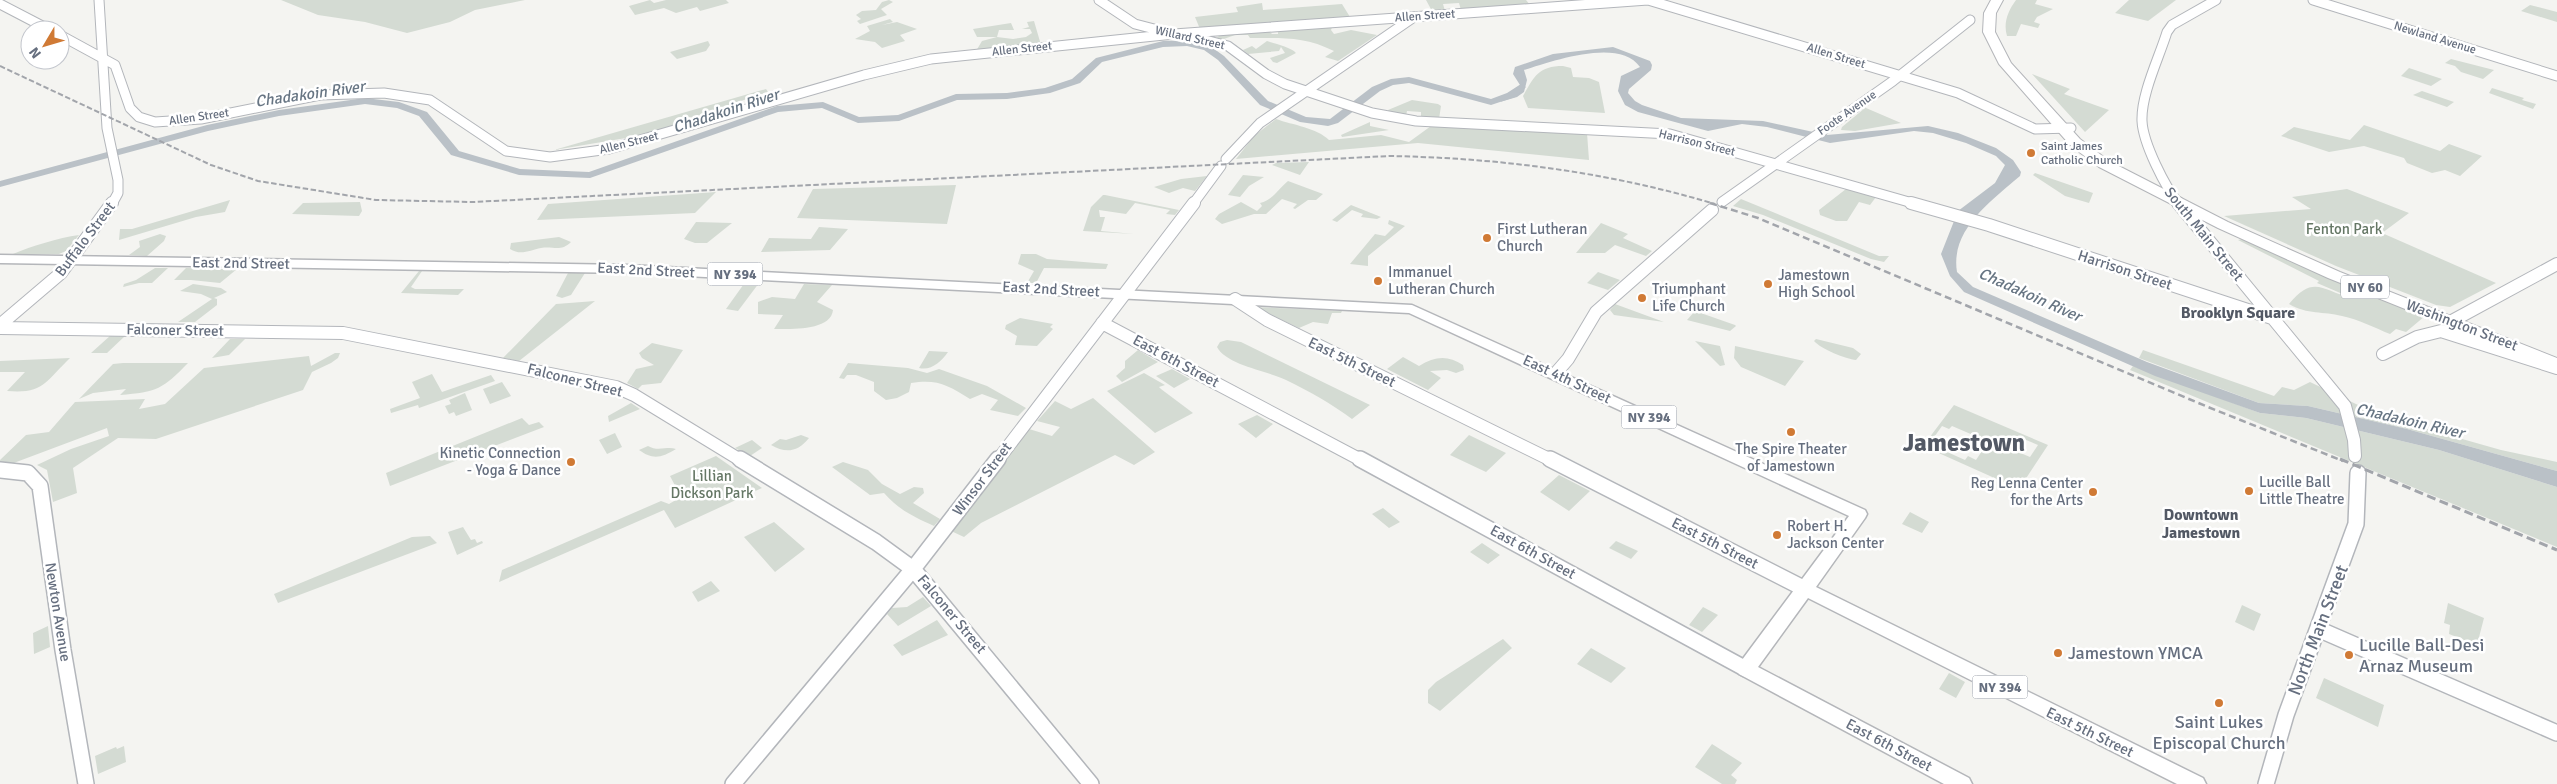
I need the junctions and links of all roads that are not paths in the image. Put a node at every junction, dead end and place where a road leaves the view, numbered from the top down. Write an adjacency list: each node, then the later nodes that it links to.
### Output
1 (99, 0): 14 (street, Buffalo Street)
2 (1099, 0): 12 (street, Willard Street)
3 (1649, 0): 10 (street, Allen Street); 17 (street, Allen Street)
4 (1997, 0): 20 (highway, NY 60)
5 (2008, 0): 20 (highway, NY 60)
6 (2216, 0): 22 (street, South Main Street)
7 (2313, 0): 18 (street, Newland Avenue)
8 (0, 4): 9 (street)
9 (31, 20)
10 (1404, 20): 12 (street, Allen Street); 19 (street, Winsor Street)
11 (1970, 20): 17 (street, Foote Avenue)
12 (1174, 34): 15 (street, Allen Street); 19 (street, Willard Street)
13 (70, 40): 14 (street)
14 (102, 56): 15 (street); 16 (street, Buffalo Street)
15 (116, 67): 16 (street)
16 (103, 71): 28 (street, Buffalo Street)
17 (1900, 75): 20 (street, Allen Street); 21 (street, Foote Avenue)
18 (2557, 76)
19 (1306, 92): 21 (street, Harrison Street); 30 (street, Winsor Street)
20 (2066, 128): 22 (highway, NY 60)
21 (1773, 164): 23 (street, Foote Avenue); 33 (street, Harrison Street)
22 (2176, 199): 25 (highway, Washington Street / NY 60); 26 (street, South Main Street); 34 (highway, Washington Street / NY 60)
23 (1722, 202)
24 (1712, 210): 40 (street)
25 (2223, 225): 26 (street); 34 (highway, Washington Street / NY 60)
26 (2199, 228): 33 (street, South Main Street)
27 (0, 259): 28 (main road, East 2nd Street / NY 394)
28 (72, 260): 30 (main road, East 2nd Street / NY 394); 36 (street, Buffalo Street)
29 (2557, 264): 34 (street)
30 (1126, 293): 31 (main road, East 2nd Street / NY 394); 35 (street, Winsor Street)
31 (1235, 299): 32 (main road, East 2nd Street / NY 394); 45 (street, East 5th Street)
32 (1412, 309): 40 (main road, East 4th Street / NY 394)
33 (2272, 318): 41 (street, South Main Street)
34 (2454, 319): 38 (highway, Washington Street / NY 60); 39 (highway, Washington Street / NY 60)
35 (1102, 323): 44 (street, Winsor Street); 47 (street, East 6th Street)
36 (0, 327): 44 (street, Falconer Street)
37 (2383, 354): 39 (street)
38 (2557, 359)
39 (2557, 367)
40 (1555, 374): 45 (main road, East 4th Street / NY 394)
41 (2355, 456)
42 (0, 470): 49 (street, Newton Avenue)
43 (2358, 473): 46 (street, North Main Street)
44 (913, 569): 50 (street, Winsor Street); 51 (street, Falconer Street)
45 (1805, 589): 47 (main road, NY 394); 53 (main road, East 5th Street / NY 394)
46 (2318, 629): 48 (street); 54 (street, North Main Street)
47 (1746, 669): 52 (main road, East 6th Street)
48 (2557, 733)
49 (86, 784)
50 (733, 784)
51 (1091, 784)
52 (1962, 784)
53 (2196, 784)
54 (2266, 784)

